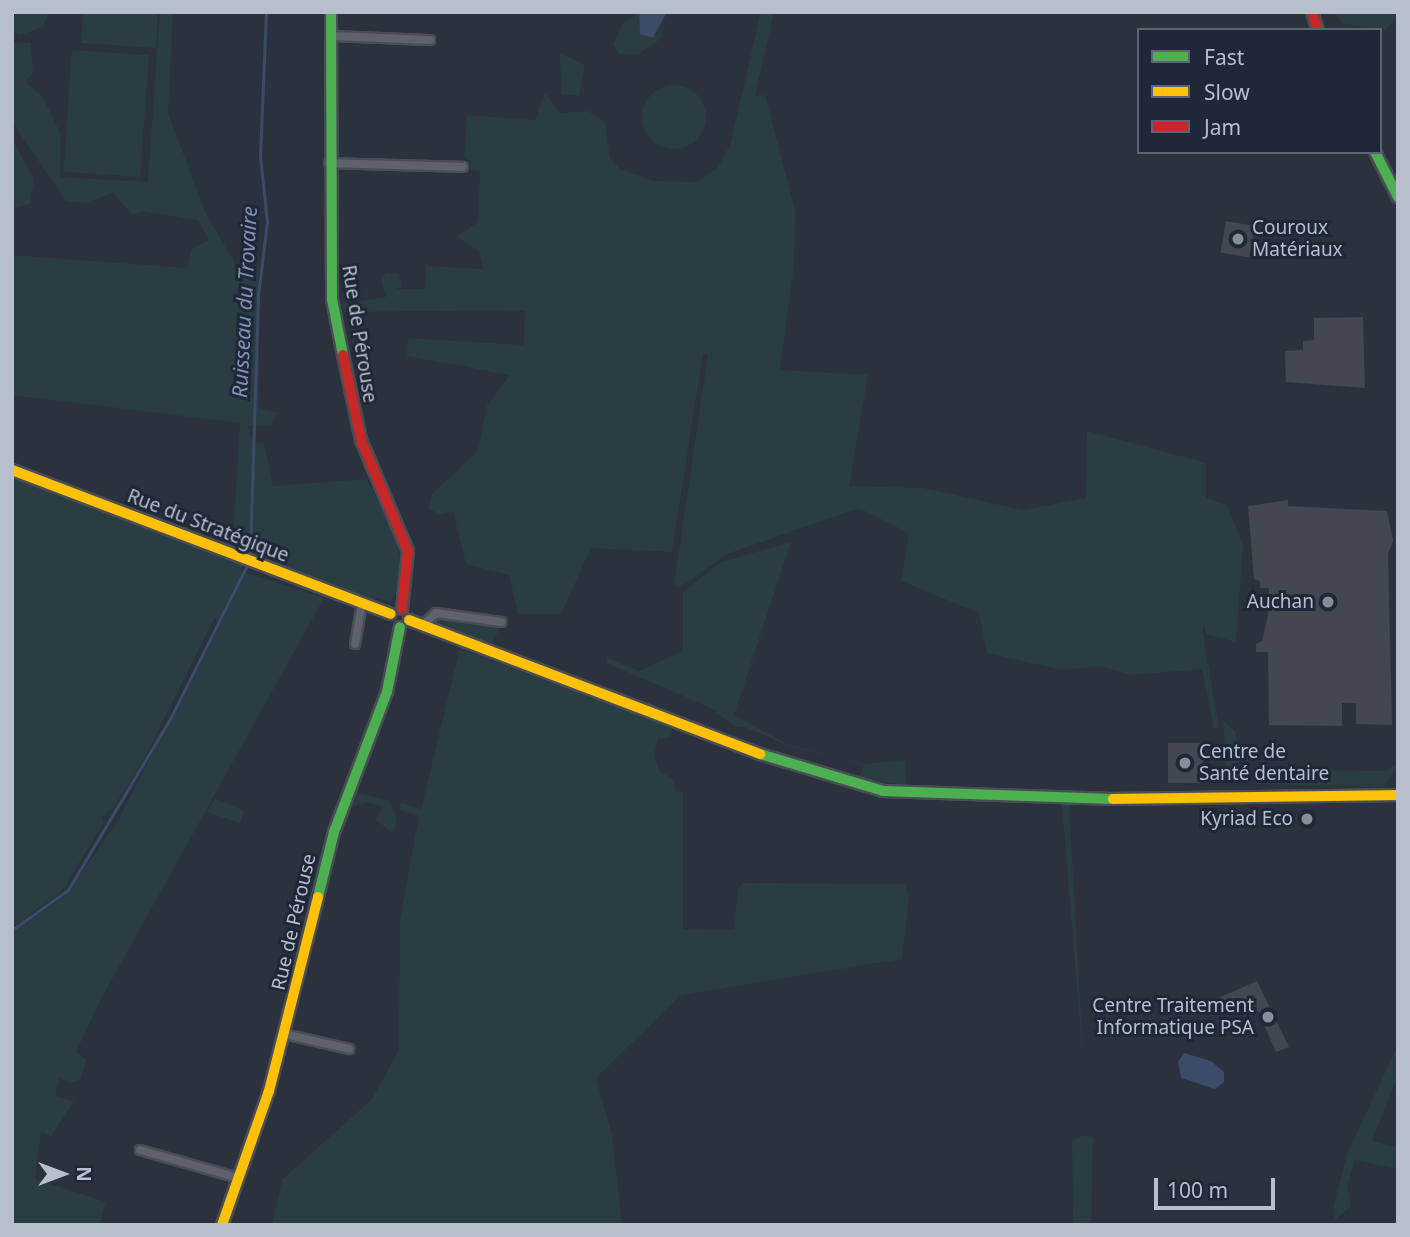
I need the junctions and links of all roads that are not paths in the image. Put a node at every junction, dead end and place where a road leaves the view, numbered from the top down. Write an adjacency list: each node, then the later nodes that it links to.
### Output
1 (331, 12): 2 (street, Rue de Pérouse)
2 (331, 36): 3 (street); 5 (street, Rue de Pérouse)
3 (430, 40)
4 (1376, 154): 7 (street)
5 (330, 163): 6 (street); 10 (street, Rue de Pérouse)
6 (463, 167)
7 (1398, 197)
8 (12, 470): 9 (street, Rue du Stratégique)
9 (362, 604): 11 (street, Rue du Stratégique); 15 (street)
10 (402, 609): 11 (street); 13 (street)
11 (391, 614): 13 (street)
12 (501, 622): 14 (street)
13 (404, 624): 14 (street); 17 (street, Rue de Pérouse)
14 (422, 626): 16 (street)
15 (355, 644)
16 (1398, 795)
17 (284, 1034): 18 (street); 20 (street, Rue de Pérouse)
18 (349, 1049)
19 (139, 1150): 20 (street)
20 (238, 1178): 21 (street, Rue de Pérouse)
21 (222, 1225)

